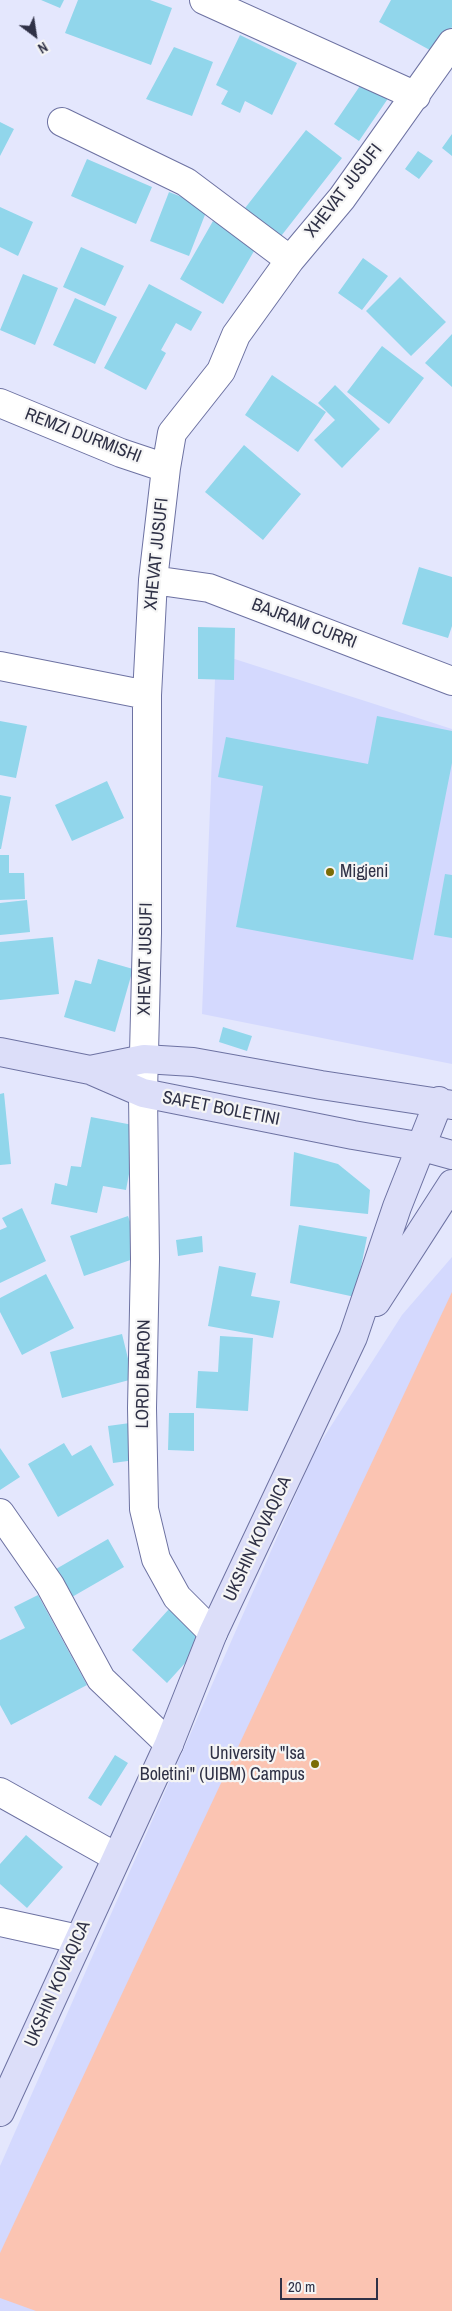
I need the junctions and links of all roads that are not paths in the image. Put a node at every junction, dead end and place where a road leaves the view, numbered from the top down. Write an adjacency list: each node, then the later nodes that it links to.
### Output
1 (204, 0): 3 (street)
2 (452, 43): 3 (street, XHEVAT JUSUFI)
3 (416, 96): 5 (street, XHEVAT JUSUFI)
4 (62, 122): 5 (street)
5 (290, 260): 7 (street, XHEVAT JUSUFI)
6 (0, 404): 7 (street, REMZI DURMISHI)
7 (166, 468): 8 (street, XHEVAT JUSUFI)
8 (153, 580): 10 (street, BAJRAM CURRI); 11 (street, XHEVAT JUSUFI)
9 (0, 666): 11 (street)
10 (452, 681)
11 (146, 695): 13 (street, XHEVAT JUSUFI)
12 (0, 1052): 14 (street, SAFET BOLETINI)
13 (144, 1060): 14 (street); 15 (street, XHEVAT JUSUFI); 16 (street)
14 (90, 1070): 15 (street, SAFET BOLETINI)
15 (143, 1094): 17 (street, SAFET BOLETINI); 21 (street, LORDI BAJRON)
16 (445, 1103): 17 (street, UKSHIN KOVAQICA)
17 (440, 1151): 19 (street, UKSHIN KOVAQICA)
18 (452, 1184): 19 (street, UKSHIN KOVAQICA)
19 (353, 1337): 21 (street, UKSHIN KOVAQICA)
20 (0, 1513): 22 (street)
21 (213, 1633): 22 (street, UKSHIN KOVAQICA)
22 (169, 1744): 24 (street, UKSHIN KOVAQICA)
23 (0, 1792): 24 (street)
24 (116, 1857): 26 (street, UKSHIN KOVAQICA)
25 (0, 1922): 26 (street)
26 (78, 1939): 27 (street, UKSHIN KOVAQICA)
27 (0, 2112)

